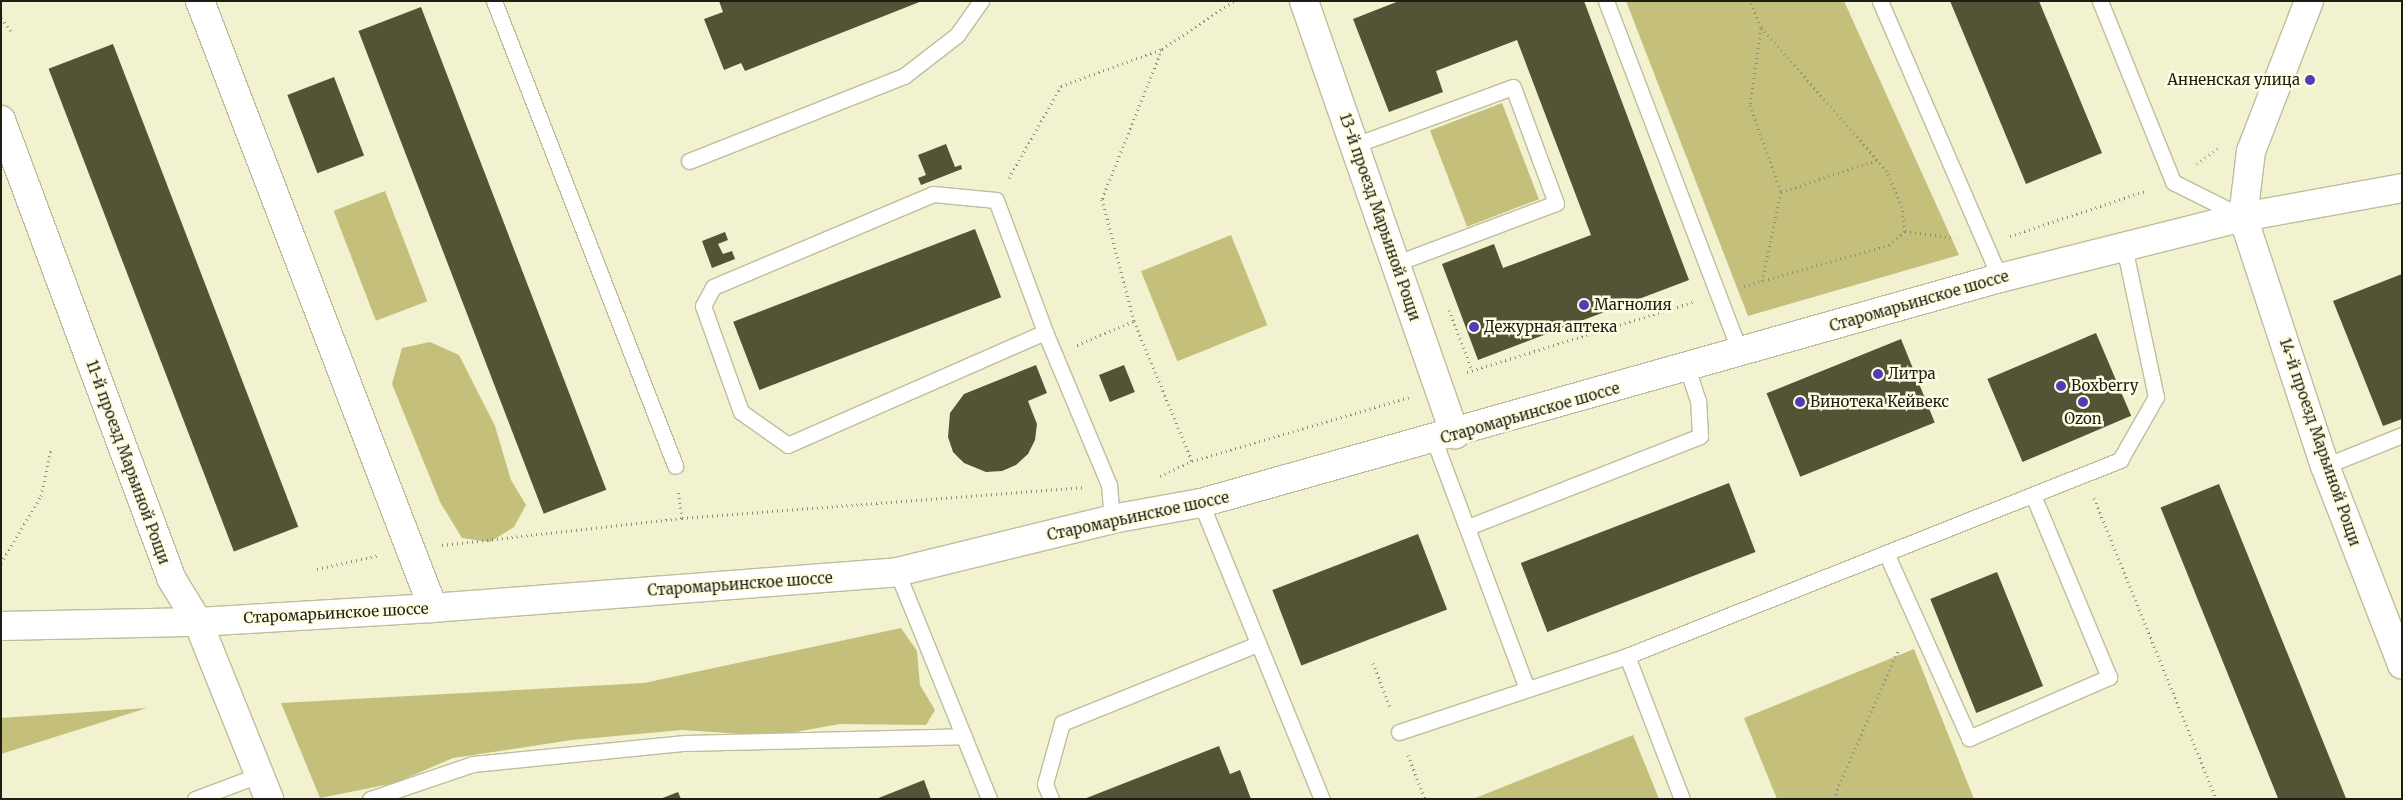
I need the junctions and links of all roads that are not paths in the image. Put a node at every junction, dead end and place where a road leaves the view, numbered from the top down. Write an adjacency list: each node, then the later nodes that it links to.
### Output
1 (200, 1): 30 (street)
2 (494, 1): 22 (lane)
3 (981, 1): 11 (lane)
4 (1304, 1): 10 (street, 13-й проезд Марьиной Рощи)
5 (1606, 1): 18 (lane)
6 (1880, 1): 16 (lane)
7 (2100, 1): 13 (lane)
8 (2309, 1): 13 (street)
9 (1, 120): 31 (street, 11-й проезд Марьиной Рощи)
10 (1355, 145): 15 (street, 13-й проезд Марьиной Рощи); 15 (lane)
11 (689, 161)
12 (2402, 188): 13 (street, Старомарьинское шоссе)
13 (2243, 217): 14 (street, Старомарьинское шоссе); 23 (street, 14-й проезд Марьиной Рощи)
14 (2124, 246): 16 (street, Старомарьинское шоссе); 24 (lane)
15 (1397, 263): 21 (street, 13-й проезд Марьиной Рощи)
16 (2000, 278): 18 (street, Старомарьинское шоссе)
17 (1045, 332): 17 (lane); 26 (lane)
18 (1740, 351): 19 (street, Старомарьинское шоссе)
19 (1687, 368): 21 (street, Старомарьинское шоссе); 27 (lane)
20 (2402, 435): 23 (lane)
21 (1444, 437): 25 (street, Старомарьинское шоссе); 27 (lane)
22 (675, 466)
23 (2325, 466): 35 (street, 14-й проезд Марьиной Рощи)
24 (2033, 495): 28 (lane); 28 (lane)
25 (1201, 503): 26 (street, Старомарьинское шоссе); 33 (lane)
26 (1112, 519): 29 (street, Старомарьинское шоссе)
27 (1468, 527): 36 (lane)
28 (1886, 553): 34 (lane)
29 (898, 572): 30 (street, Старомарьинское шоссе); 38 (lane)
30 (433, 608): 31 (street, Старомарьинское шоссе)
31 (198, 622): 32 (street, Старомарьинское шоссе); 39 (street, 11-й проезд Марьиной Рощи)
32 (1, 626)
33 (1258, 644): 43 (lane); 44 (lane)
34 (1627, 656): 36 (lane); 45 (lane)
35 (2402, 665)
36 (1527, 689): 37 (lane)
37 (1399, 732)
38 (964, 736): 41 (lane); 42 (lane)
39 (264, 787): 40 (lane)
40 (194, 799)
41 (370, 799)
42 (989, 799)
43 (1051, 799)
44 (1322, 799)
45 (1682, 799)

